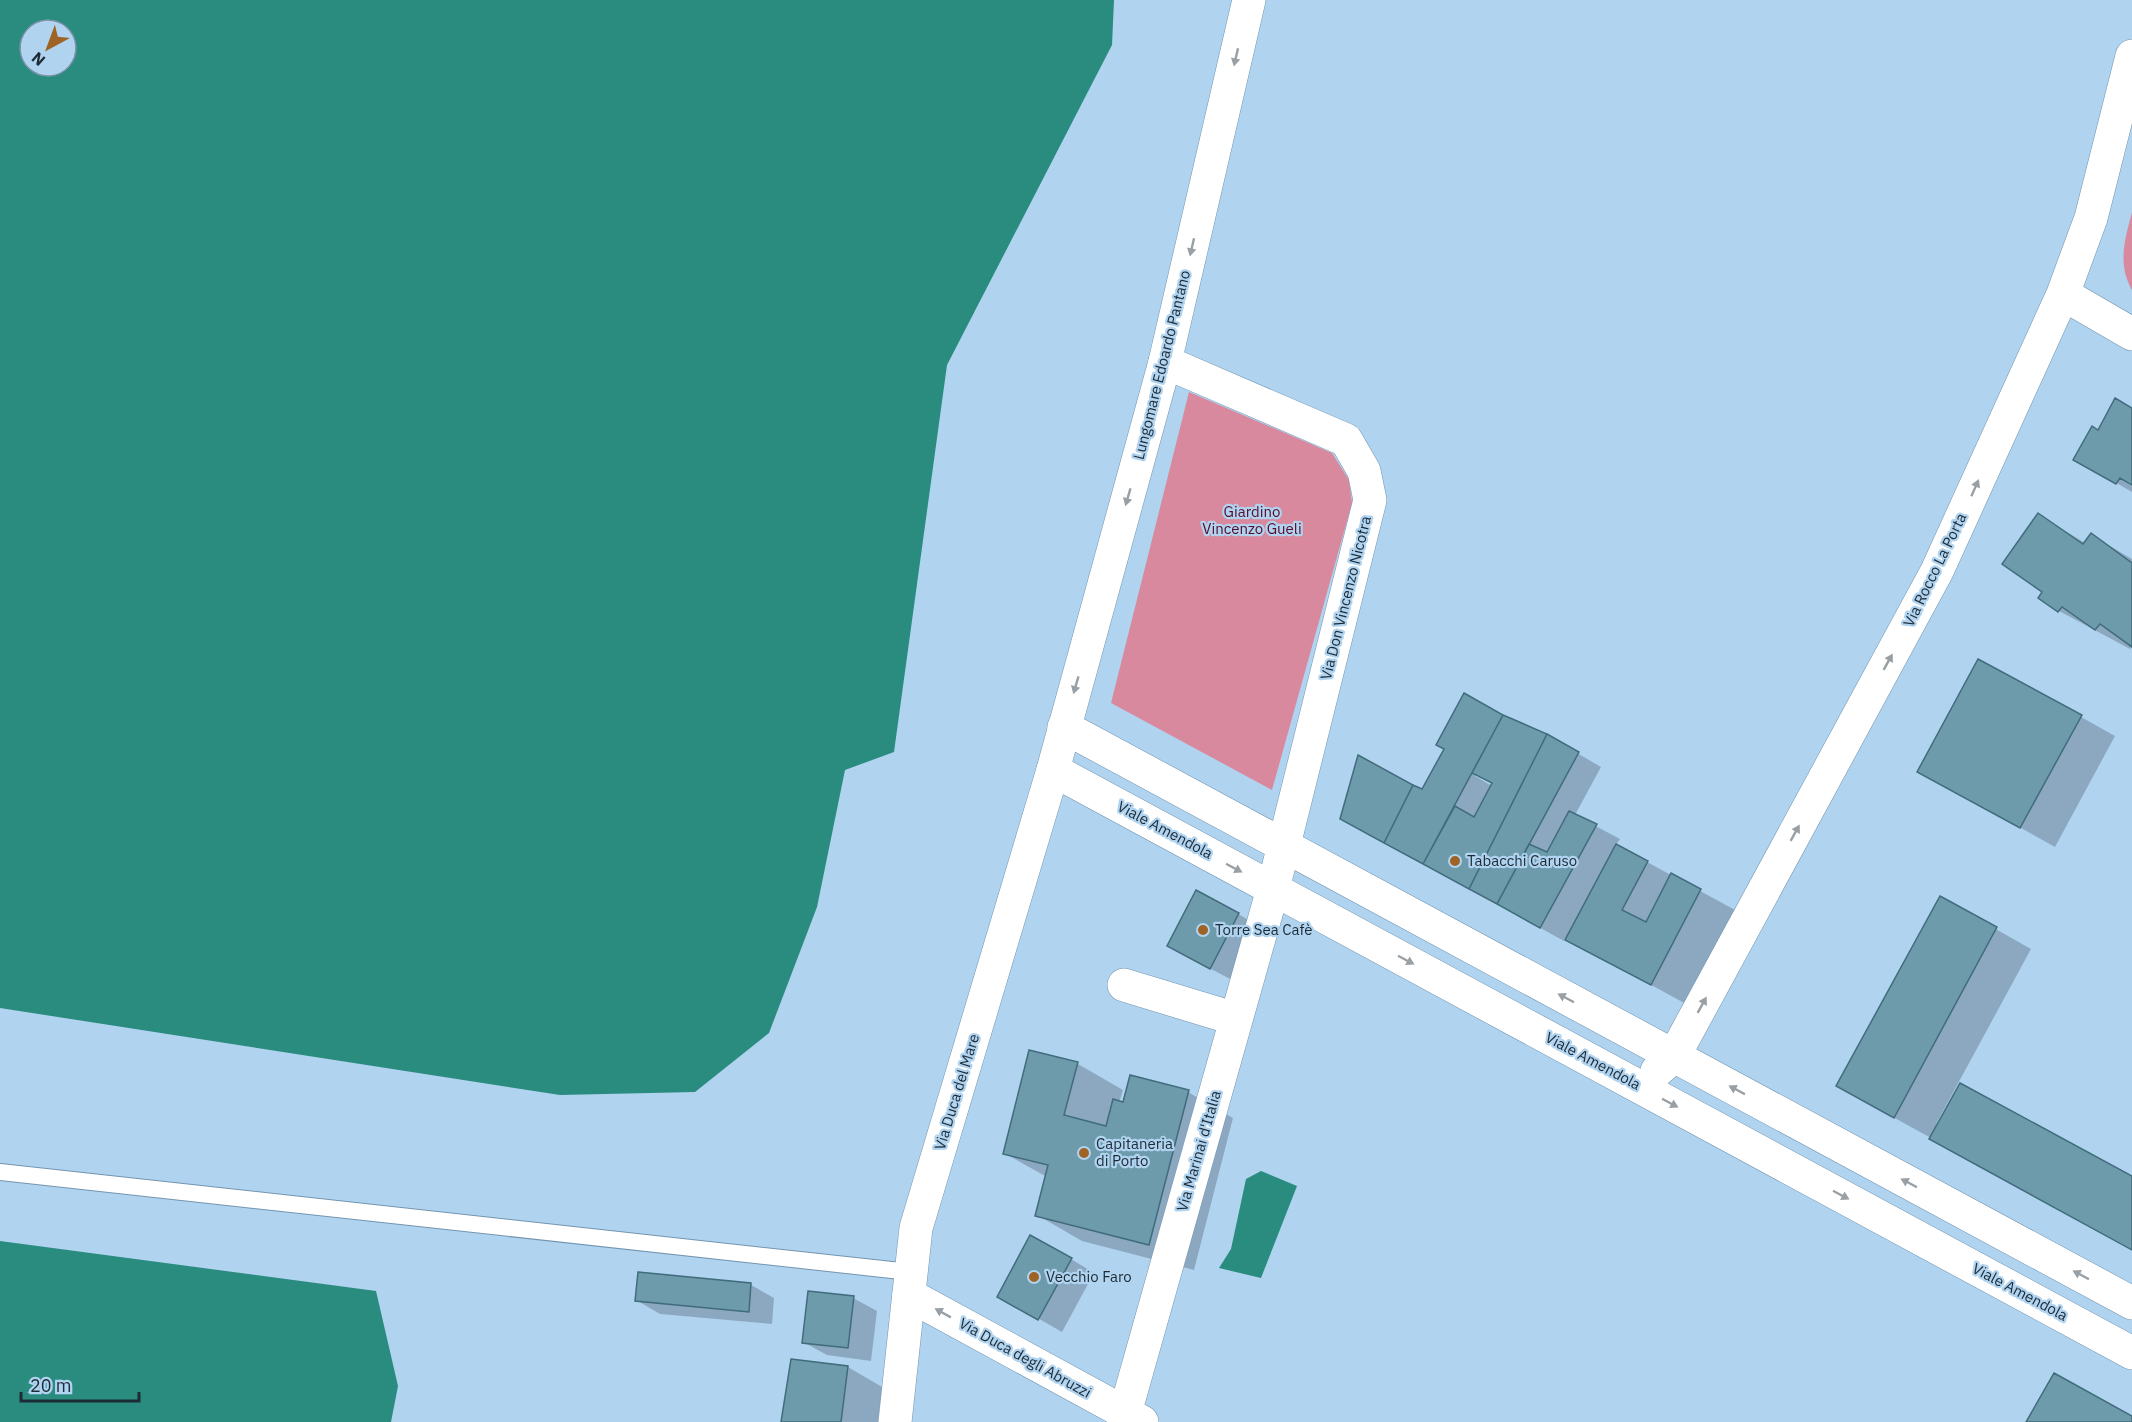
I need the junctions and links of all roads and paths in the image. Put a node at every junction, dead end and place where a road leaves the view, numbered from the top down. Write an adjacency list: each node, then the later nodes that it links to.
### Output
1 (1249, 0): 5 (street, Lungomare Edoardo Pantano, one-way to 5)
2 (2132, 56): 3 (street, Via Rocco La Porta)
3 (2063, 294): 4 (street); 12 (street, Via Rocco La Porta, one-way to 3)
4 (2132, 334)
5 (1165, 363): 6 (street, Lungomare Edoardo Pantano, one-way to 6); 8 (street, Via Don Vincenzo Nicotra)
6 (1064, 727): 7 (street, Lungomare Edoardo Pantano); 8 (street)
7 (1053, 770): 9 (street, Viale Amendola, one-way to 9); 15 (street, Via Duca del Mare)
8 (1284, 846): 9 (street, Via Don Vincenzo Nicotra); 12 (street, one-way to 8)
9 (1273, 889): 11 (street, Via Marinai d'Italia); 13 (street, Viale Amendola, one-way to 13)
10 (1124, 986): 11 (street)
11 (1236, 1019): 18 (street, Via Marinai d'Italia)
12 (1674, 1056): 13 (street, Via Rocco La Porta); 16 (street, one-way to 12)
13 (1634, 1083): 17 (street, Viale Amendola, one-way to 17)
14 (0, 1172): 15 (lane)
15 (910, 1283): 18 (street, Via Duca degli Abruzzi, one-way to 15); 19 (street, Via Duca del Mare)
16 (2132, 1303)
17 (2132, 1353)
18 (1133, 1417)
19 (895, 1422)

